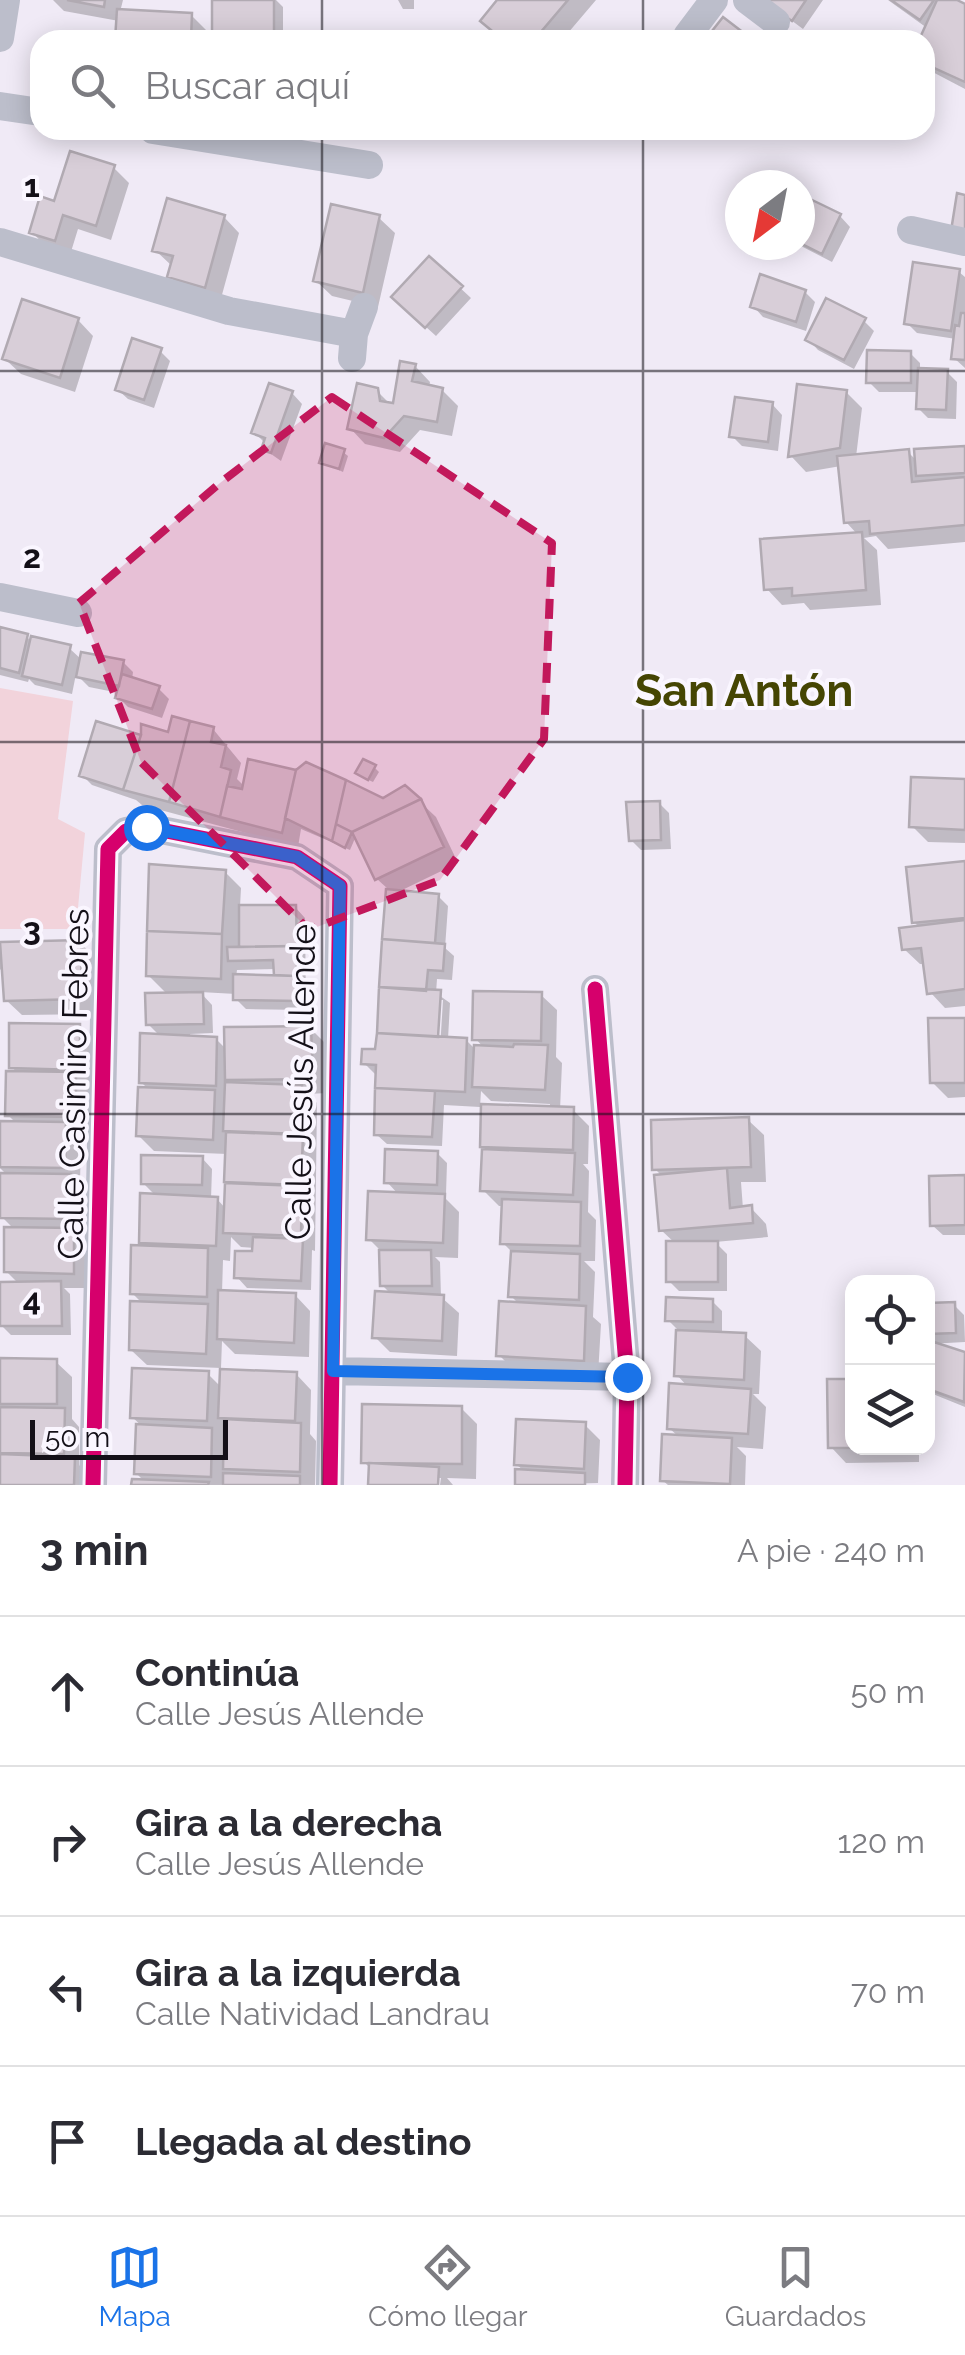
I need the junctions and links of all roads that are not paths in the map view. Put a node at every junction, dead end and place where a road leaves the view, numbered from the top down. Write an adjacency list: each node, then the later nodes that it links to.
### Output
1 (6, 0): 6 (street)
2 (714, 0): 5 (street)
3 (747, 0): 4 (street)
4 (776, 22)
5 (691, 30)
6 (0, 38)
7 (0, 106): 8 (street)
8 (30, 110)
9 (216, 140): 10 (street)
10 (369, 164)
11 (911, 230): 13 (street)
12 (0, 242): 14 (street)
13 (965, 242)
14 (356, 333)
15 (0, 598): 16 (street)
16 (78, 613)
17 (146, 827): 19 (street, Calle Jesús Allende); 21 (street, Calle Casimiro Febres)
18 (594, 989): 20 (street)
19 (333, 1371): 20 (street); 22 (street, Calle Jesús Allende)
20 (627, 1377): 23 (street)
21 (94, 1485)
22 (330, 1485)
23 (625, 1485)

